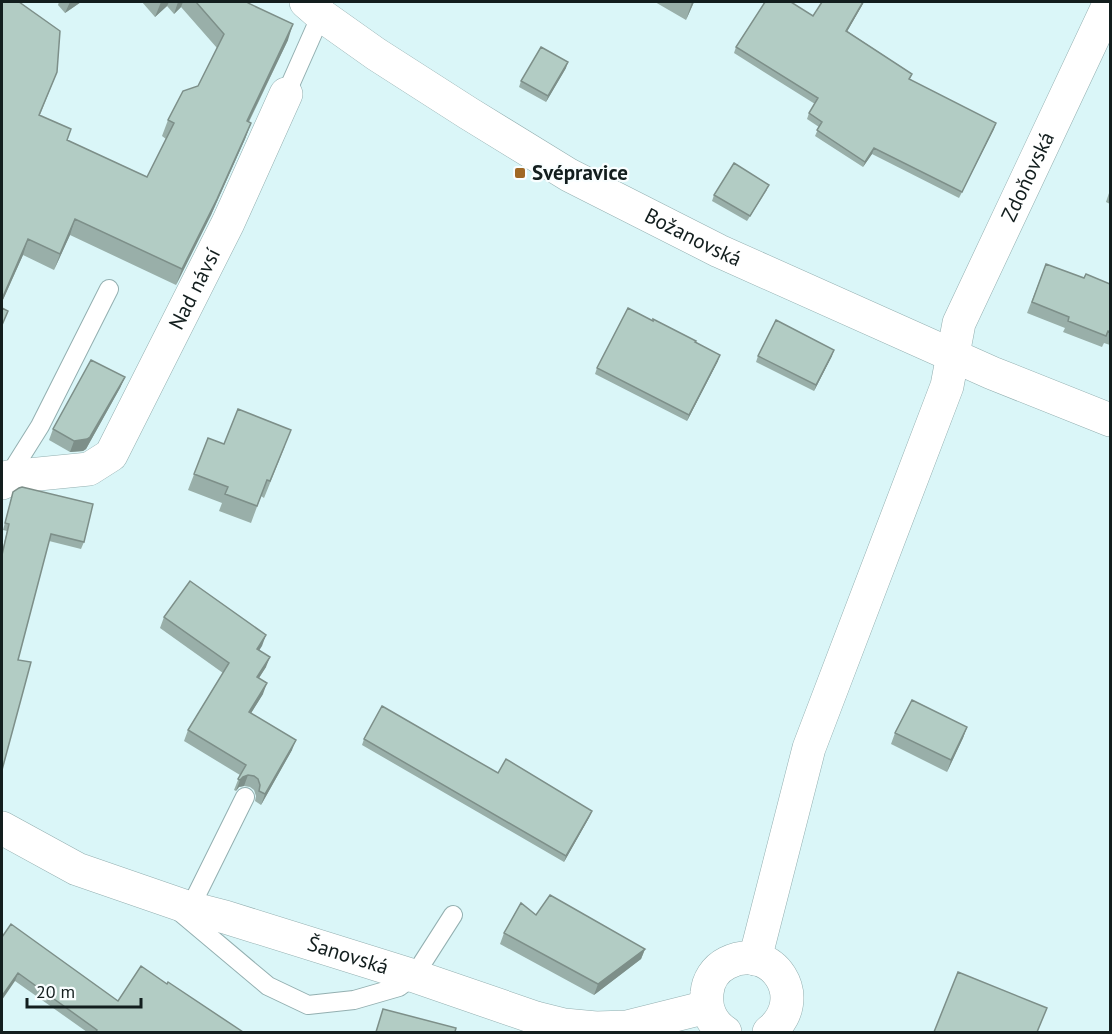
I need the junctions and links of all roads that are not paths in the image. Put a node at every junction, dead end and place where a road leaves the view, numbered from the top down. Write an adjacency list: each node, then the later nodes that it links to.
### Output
1 (1110, 2): 5 (street, Zdoňovská)
2 (314, 8): 3 (lane, Nad návsí); 5 (street, Božanovská)
3 (286, 94): 7 (street, Nad návsí)
4 (109, 289): 7 (lane)
5 (953, 355): 6 (street, Božanovská); 12 (street, Zdoňovská)
6 (1110, 420)
7 (5, 480)
8 (245, 797): 10 (lane)
9 (2, 828): 10 (street, Šanovská)
10 (178, 904): 13 (street, Šanovská); 13 (lane)
11 (453, 915): 13 (lane)
12 (755, 959): 14 (street); 15 (street)
13 (414, 976): 14 (street, Šanovská)
14 (716, 1020)
15 (769, 1032)

